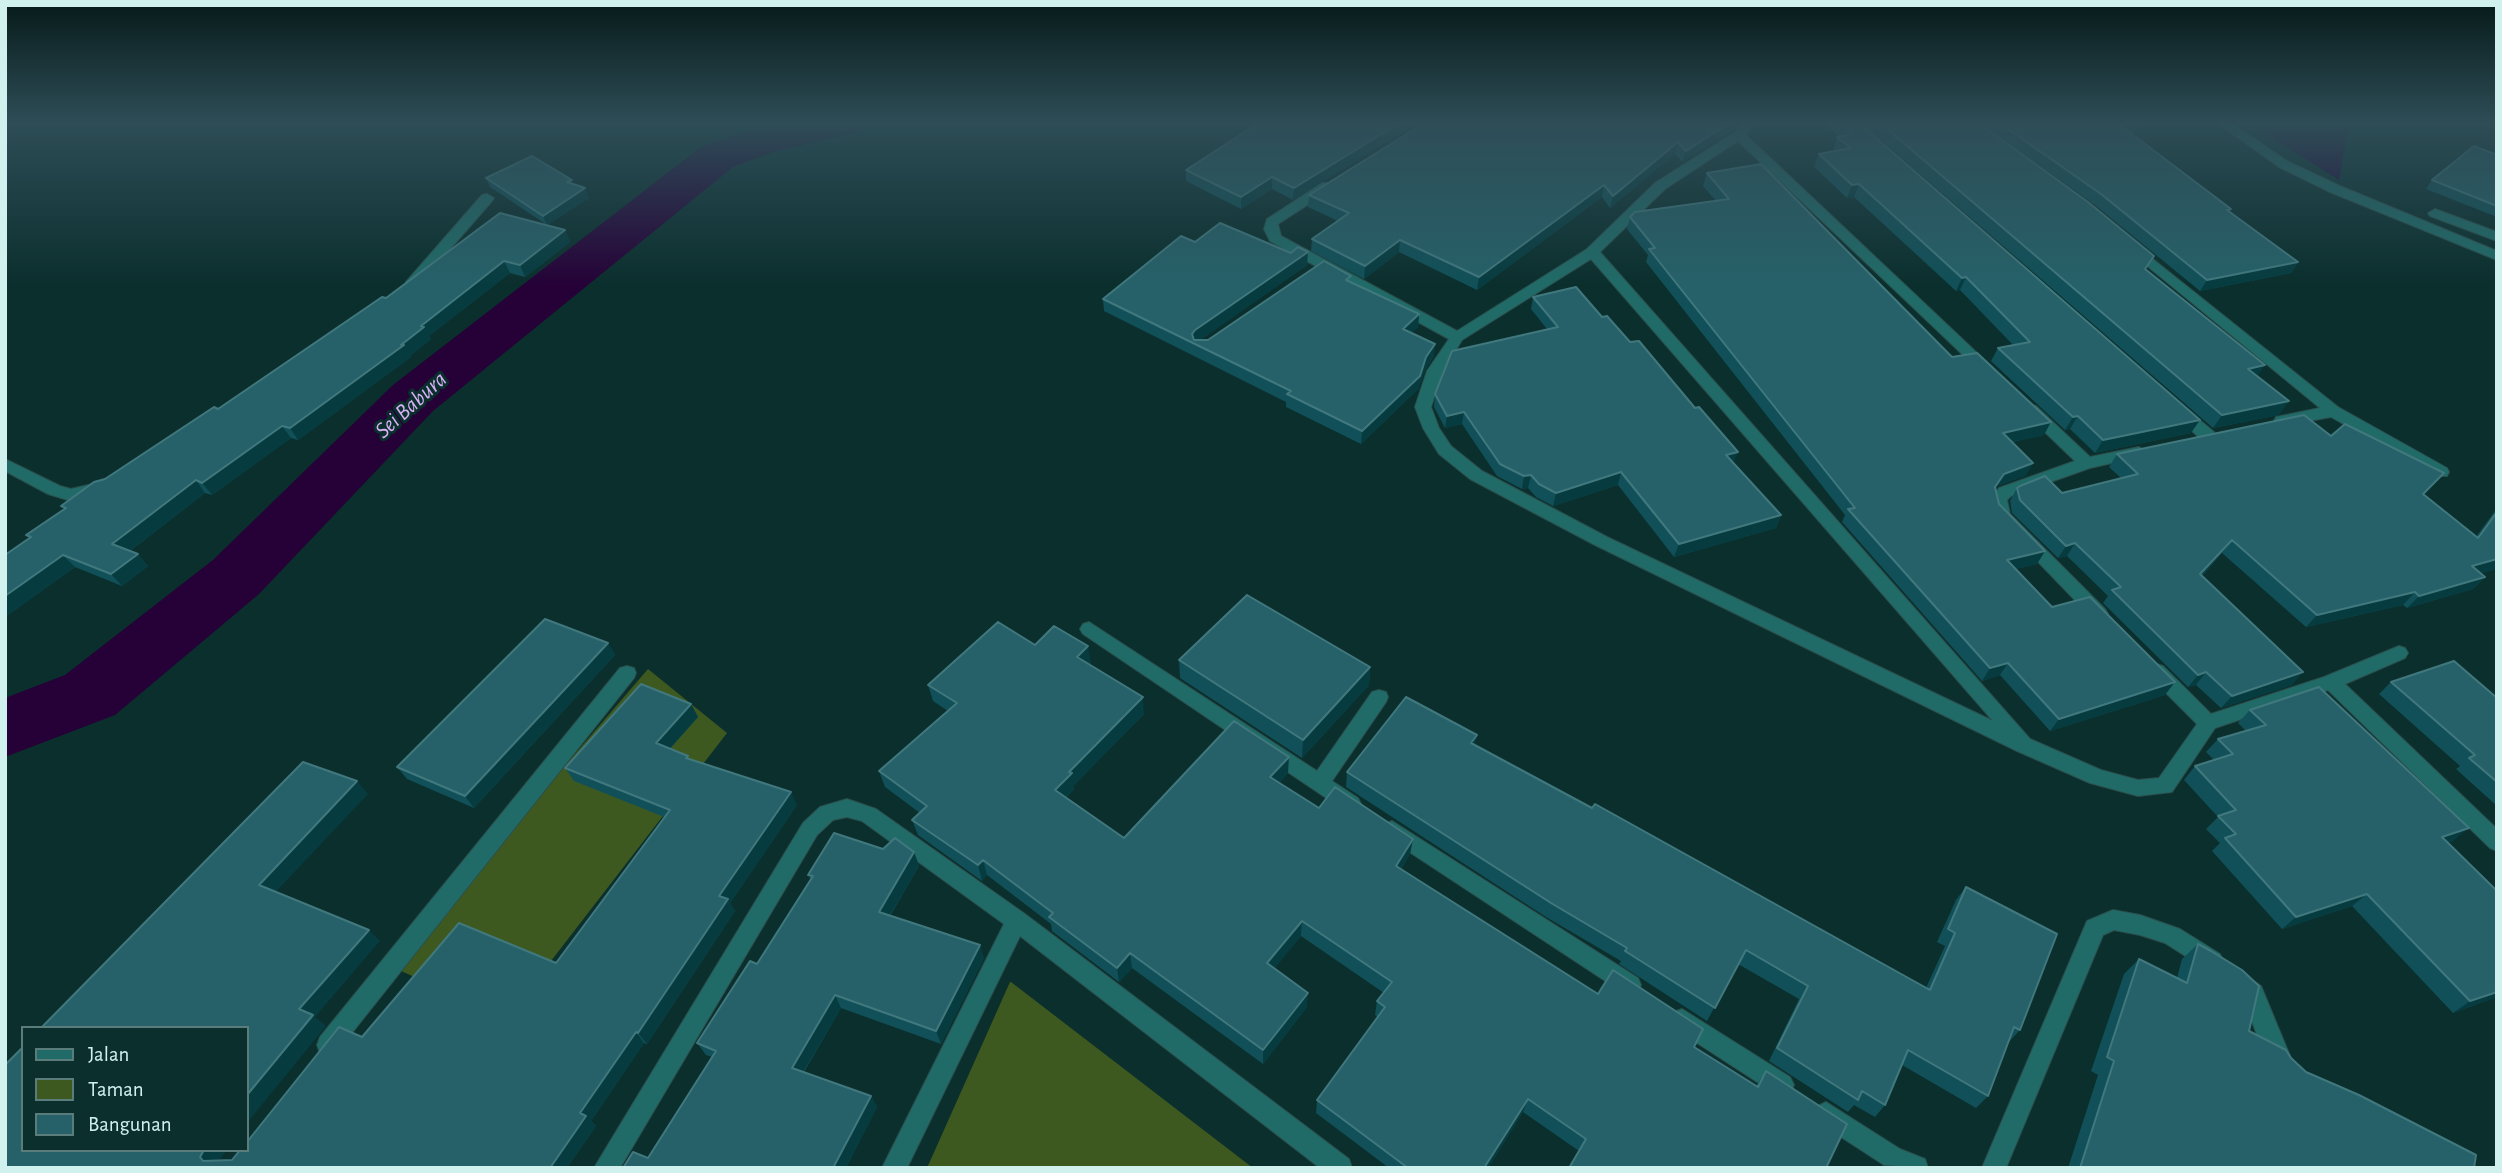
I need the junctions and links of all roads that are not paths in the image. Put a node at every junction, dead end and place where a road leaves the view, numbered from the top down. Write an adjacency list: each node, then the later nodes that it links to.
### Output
1 (1674, 177): 9 (street)
2 (1783, 177): 13 (street)
3 (2310, 177): 10 (street)
4 (1340, 178): 12 (street)
5 (487, 198): 11 (street)
6 (2435, 213): 8 (street)
7 (2120, 237): 16 (street)
8 (2497, 237)
9 (1592, 252): 12 (street); 32 (street)
10 (2497, 256)
11 (398, 294)
12 (1457, 337): 32 (street)
13 (1997, 379)
14 (2017, 398): 20 (street)
15 (2167, 400): 18 (street)
16 (2333, 411): 17 (street); 22 (street)
17 (2270, 424)
18 (2208, 436)
19 (2154, 448): 20 (street)
20 (2087, 463): 24 (street)
21 (5, 464): 23 (street)
22 (2441, 472)
23 (108, 485)
24 (2110, 625)
25 (1089, 629): 33 (street)
26 (2399, 653): 29 (street)
27 (2139, 654): 31 (street)
28 (627, 673): 38 (street)
29 (2331, 682): 31 (street); 34 (street)
30 (1379, 697): 33 (street)
31 (2208, 723): 32 (street)
32 (2024, 744)
33 (1320, 783): 36 (street)
34 (2497, 842)
35 (1017, 921): 41 (street); 42 (street); 43 (street)
36 (1647, 997)
37 (1670, 1012): 40 (street)
38 (316, 1060)
39 (2296, 1075): 45 (street)
40 (1890, 1162): 44 (street)
41 (606, 1168)
42 (894, 1168)
43 (1340, 1168)
44 (1916, 1168)
45 (1994, 1168)

